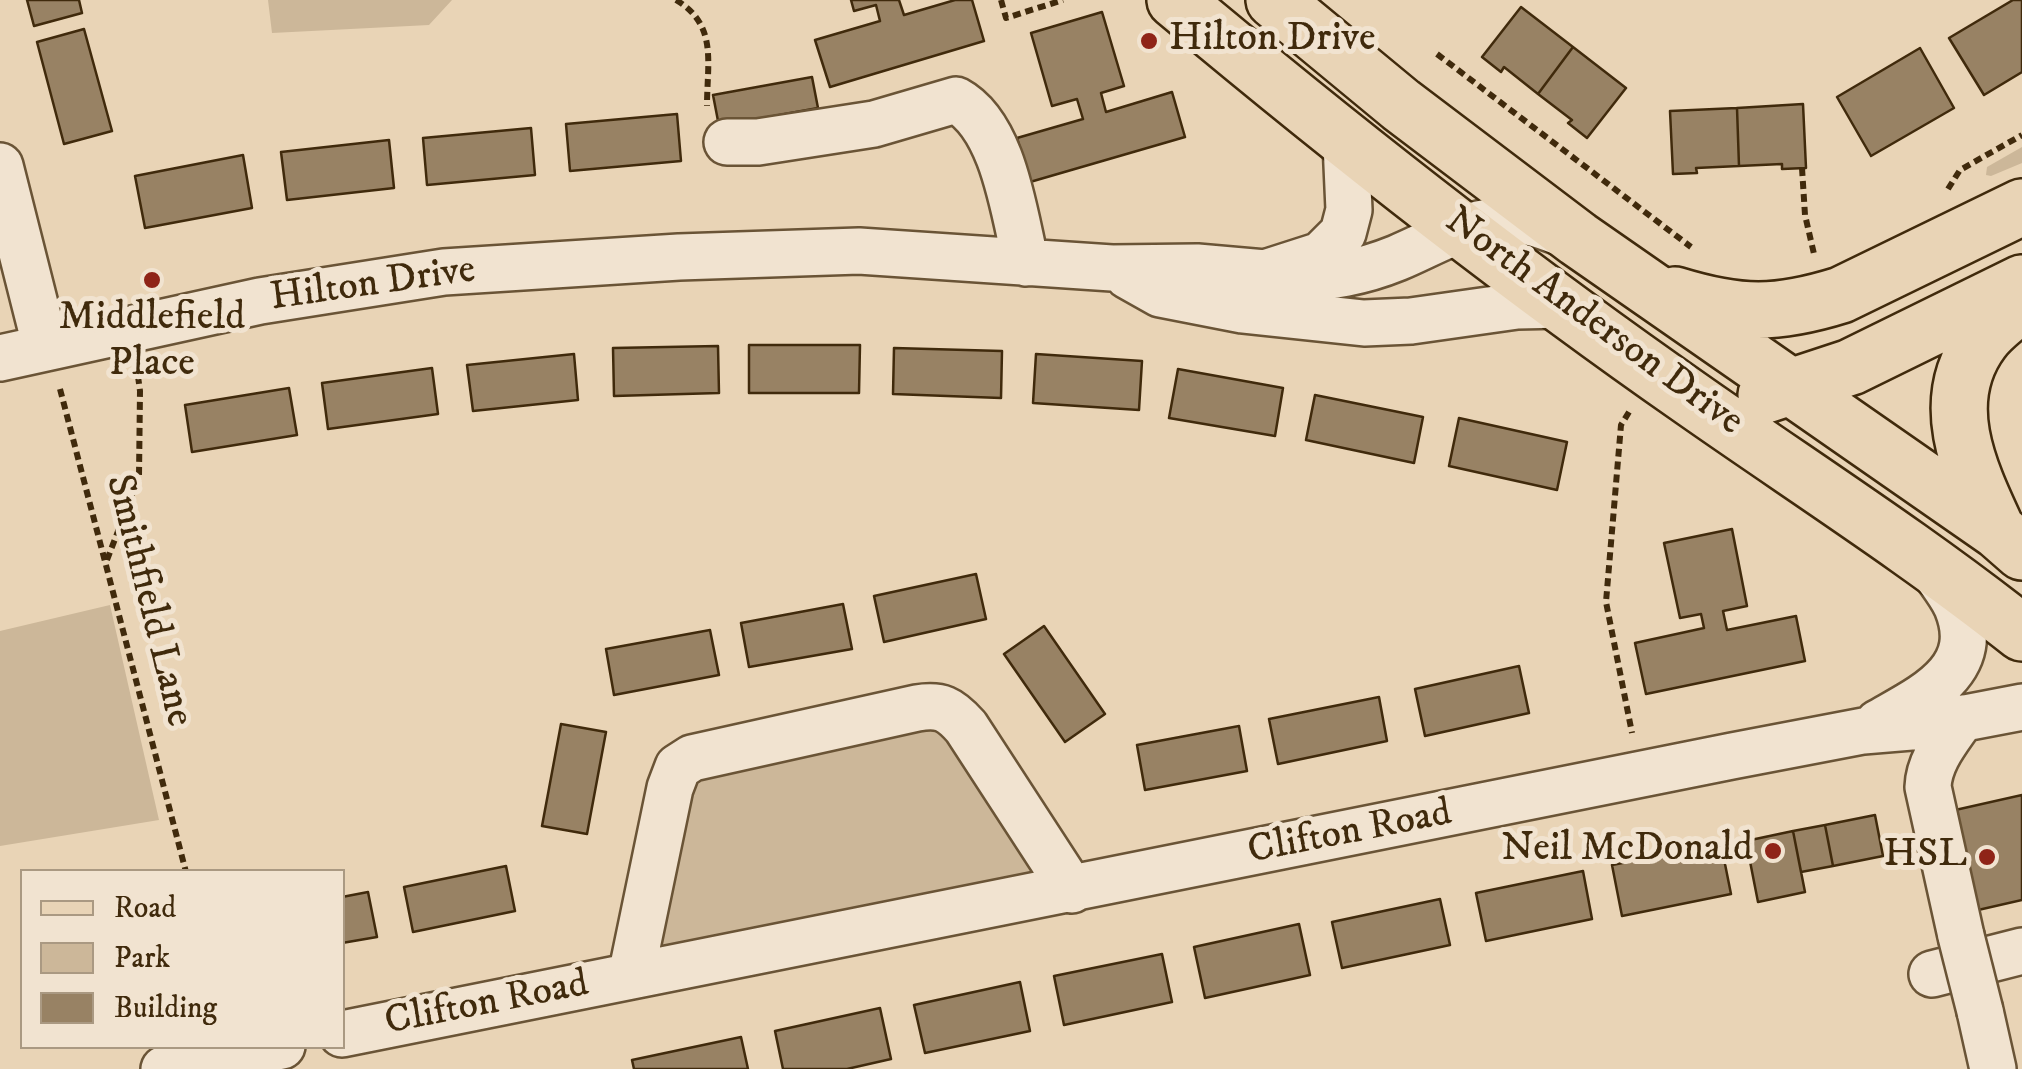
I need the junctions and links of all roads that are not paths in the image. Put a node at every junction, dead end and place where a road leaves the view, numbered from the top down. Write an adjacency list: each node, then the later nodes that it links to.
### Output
1 (1175, 0): 4 (main road, North Anderson Drive)
2 (1274, 0): 8 (main road, North Anderson Drive)
3 (726, 142): 9 (street)
4 (1346, 143): 7 (main road, North Anderson Drive); 11 (street, Hilton Drive)
5 (0, 166): 16 (street)
6 (2022, 207): 12 (main road)
7 (1461, 227): 8 (street); 11 (street); 15 (main road, North Anderson Drive)
8 (1578, 239): 12 (main road, North Anderson Drive)
9 (1026, 263): 10 (street, Hilton Drive); 16 (street, Hilton Drive)
10 (1112, 268): 11 (street, Hilton Drive); 15 (street, Hilton Drive)
11 (1265, 273)
12 (1639, 283): 18 (main road, North Anderson Drive)
13 (2022, 283): 18 (main road)
14 (2022, 304): 20 (main road)
15 (1562, 305): 19 (main road, North Anderson Drive)
16 (46, 348): 17 (street, Hilton Drive)
17 (0, 358)
18 (1791, 388): 19 (main road); 20 (main road, North Anderson Drive)
19 (1688, 396): 21 (main road, North Anderson Drive)
20 (2010, 542)
21 (1929, 563): 22 (main road, North Anderson Drive); 25 (street, Clifton Road)
22 (2022, 633)
23 (2022, 707): 24 (street, Clifton Road)
24 (1962, 718): 25 (street, Clifton Road); 33 (street, bridge)
25 (1863, 731): 26 (street, Clifton Road)
26 (1072, 890): 29 (street, Clifton Road); 29 (street, Clifton Road)
27 (2022, 951): 28 (street)
28 (1932, 974)
29 (631, 976): 30 (street, Clifton Road)
30 (345, 1033)
31 (267, 1049): 32 (street)
32 (164, 1069)
33 (1993, 1069)

